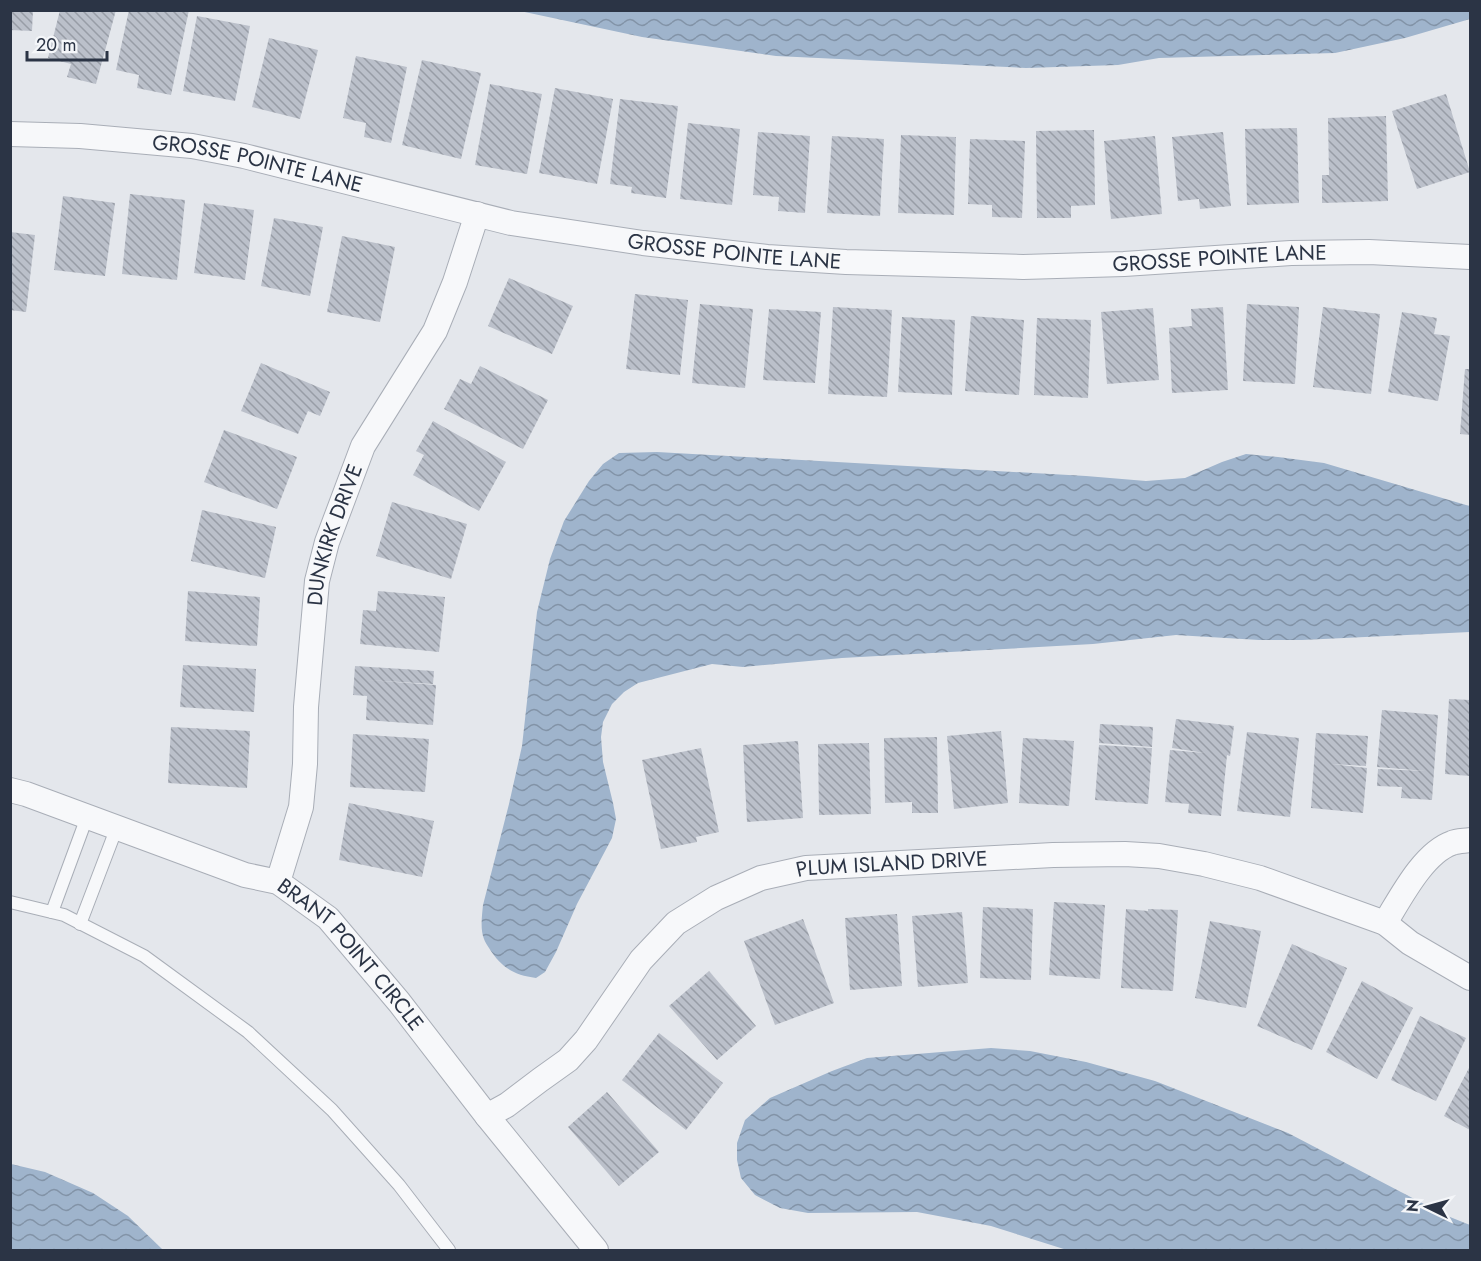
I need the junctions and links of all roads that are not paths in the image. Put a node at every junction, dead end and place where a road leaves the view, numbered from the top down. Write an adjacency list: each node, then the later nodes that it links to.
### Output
1 (10, 134): 2 (street, GROSSE POINTE LANE)
2 (477, 214): 3 (street, GROSSE POINTE LANE); 8 (street, DUNKIRK DRIVE)
3 (1470, 257)
4 (10, 790): 5 (street, BRANT POINT CIRCLE)
5 (87, 816): 6 (street, BRANT POINT CIRCLE); 10 (lane)
6 (117, 828): 8 (street, BRANT POINT CIRCLE); 12 (lane)
7 (1470, 840): 11 (street)
8 (278, 882): 14 (street, BRANT POINT CIRCLE)
9 (10, 902): 10 (lane)
10 (52, 912): 12 (lane)
11 (1385, 923): 13 (street, PLUM ISLAND DRIVE); 14 (street, PLUM ISLAND DRIVE)
12 (80, 924): 15 (lane)
13 (1470, 978)
14 (487, 1116): 16 (street, BRANT POINT CIRCLE)
15 (448, 1251)
16 (596, 1251)

